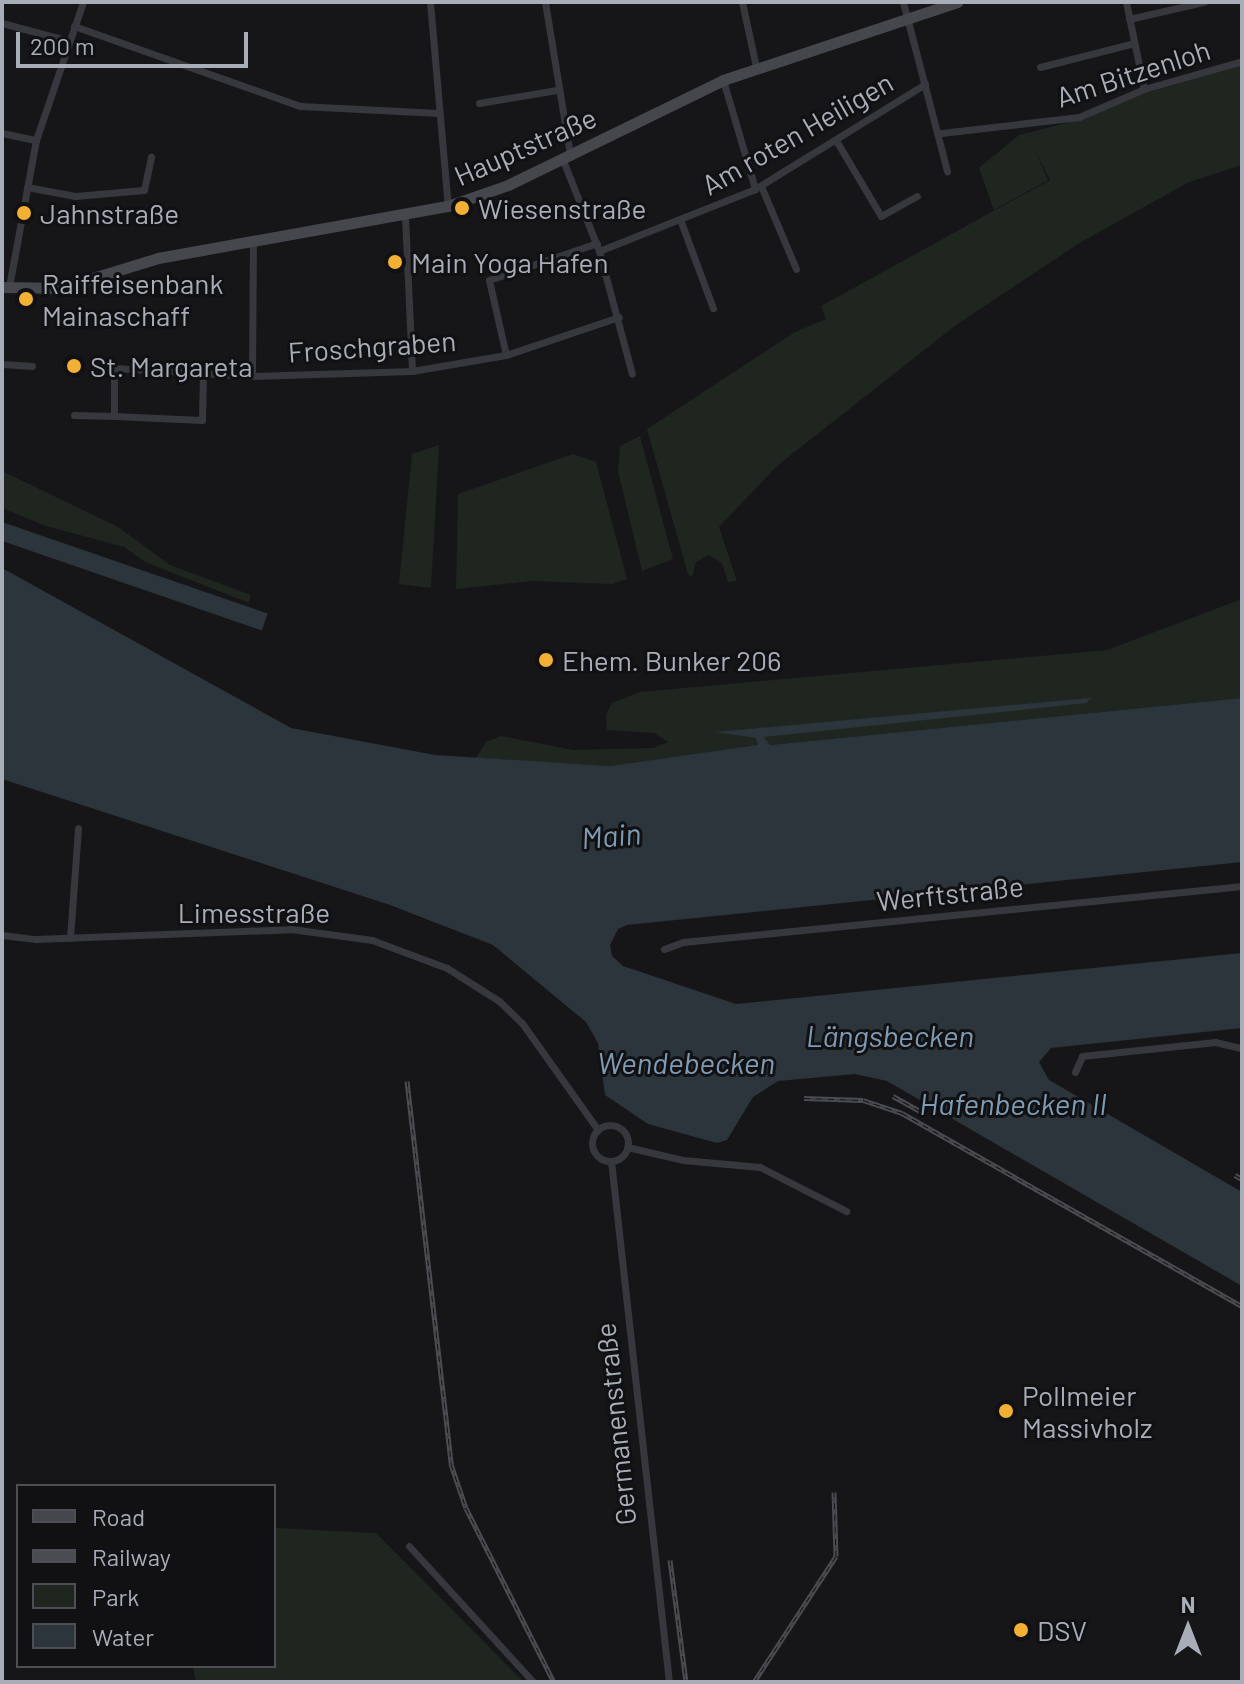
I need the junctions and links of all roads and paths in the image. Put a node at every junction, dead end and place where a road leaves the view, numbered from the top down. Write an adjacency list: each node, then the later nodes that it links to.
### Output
1 (83, 2): 12 (street)
2 (430, 2): 23 (street)
3 (545, 2): 21 (street)
4 (742, 2): 16 (street)
5 (903, 2): 9 (street)
6 (957, 2): 9 (street, Hauptstraße)
7 (1126, 2): 10 (street)
8 (1204, 2): 10 (street)
9 (907, 18): 16 (street, Hauptstraße); 19 (street)
10 (1129, 19): 14 (street)
11 (2, 23): 13 (street)
12 (74, 26): 13 (street); 23 (street)
13 (69, 41): 26 (street)
14 (1134, 43): 17 (street); 20 (street)
15 (1242, 61): 20 (street, Am Bitzenloh)
16 (756, 67): 18 (street, Hauptstraße)
17 (1040, 67)
18 (723, 80): 28 (street, Hauptstraße); 32 (street)
19 (925, 84): 25 (street); 27 (street, Am roten Heiligen)
20 (1144, 89): 25 (street, Am Bitzenloh)
21 (557, 90): 22 (street); 28 (street)
22 (479, 103)
23 (439, 113): 34 (street)
24 (2, 133): 26 (street)
25 (941, 133): 30 (street)
26 (36, 140): 31 (street)
27 (837, 142): 32 (street, Am roten Heiligen); 33 (street)
28 (566, 156): 34 (street, Hauptstraße); 38 (street)
29 (151, 157): 31 (street)
30 (947, 171)
31 (27, 187): 40 (street)
32 (758, 188): 36 (street, Am roten Heiligen); 39 (street)
33 (917, 196)
34 (448, 206): 35 (street, Hauptstraße)
35 (405, 216): 37 (street, Hauptstraße); 46 (street)
36 (681, 222): 38 (street, Am roten Heiligen); 41 (street)
37 (253, 241): 40 (street, Hauptstraße); 49 (street)
38 (598, 247): 42 (street); 43 (street, Am roten Heiligen)
39 (796, 269)
40 (6, 287)
41 (713, 308)
42 (619, 317): 43 (street, Froschgraben); 48 (street)
43 (506, 355): 46 (street, Froschgraben)
44 (2, 364): 45 (street)
45 (32, 366)
46 (412, 371): 49 (street, Froschgraben)
47 (203, 373): 49 (street, Froschgraben); 51 (street); 51 (street, Froschgraben)
48 (632, 374)
49 (252, 376)
50 (74, 415): 51 (street)
51 (114, 416)
52 (78, 828): 55 (street)
53 (1242, 886): 56 (street, Werftstraße)
54 (2, 935): 55 (street, Limesstraße)
55 (70, 938): 59 (street, Limesstraße)
56 (664, 949)
57 (1242, 1048): 58 (street)
58 (1075, 1072)
59 (598, 1130): 60 (street); 61 (street)
60 (627, 1147): 61 (street); 62 (street)
61 (611, 1161): 65 (street, Germanenstraße)
62 (846, 1211)
63 (409, 1546): 64 (street)
64 (533, 1682)
65 (669, 1682)

